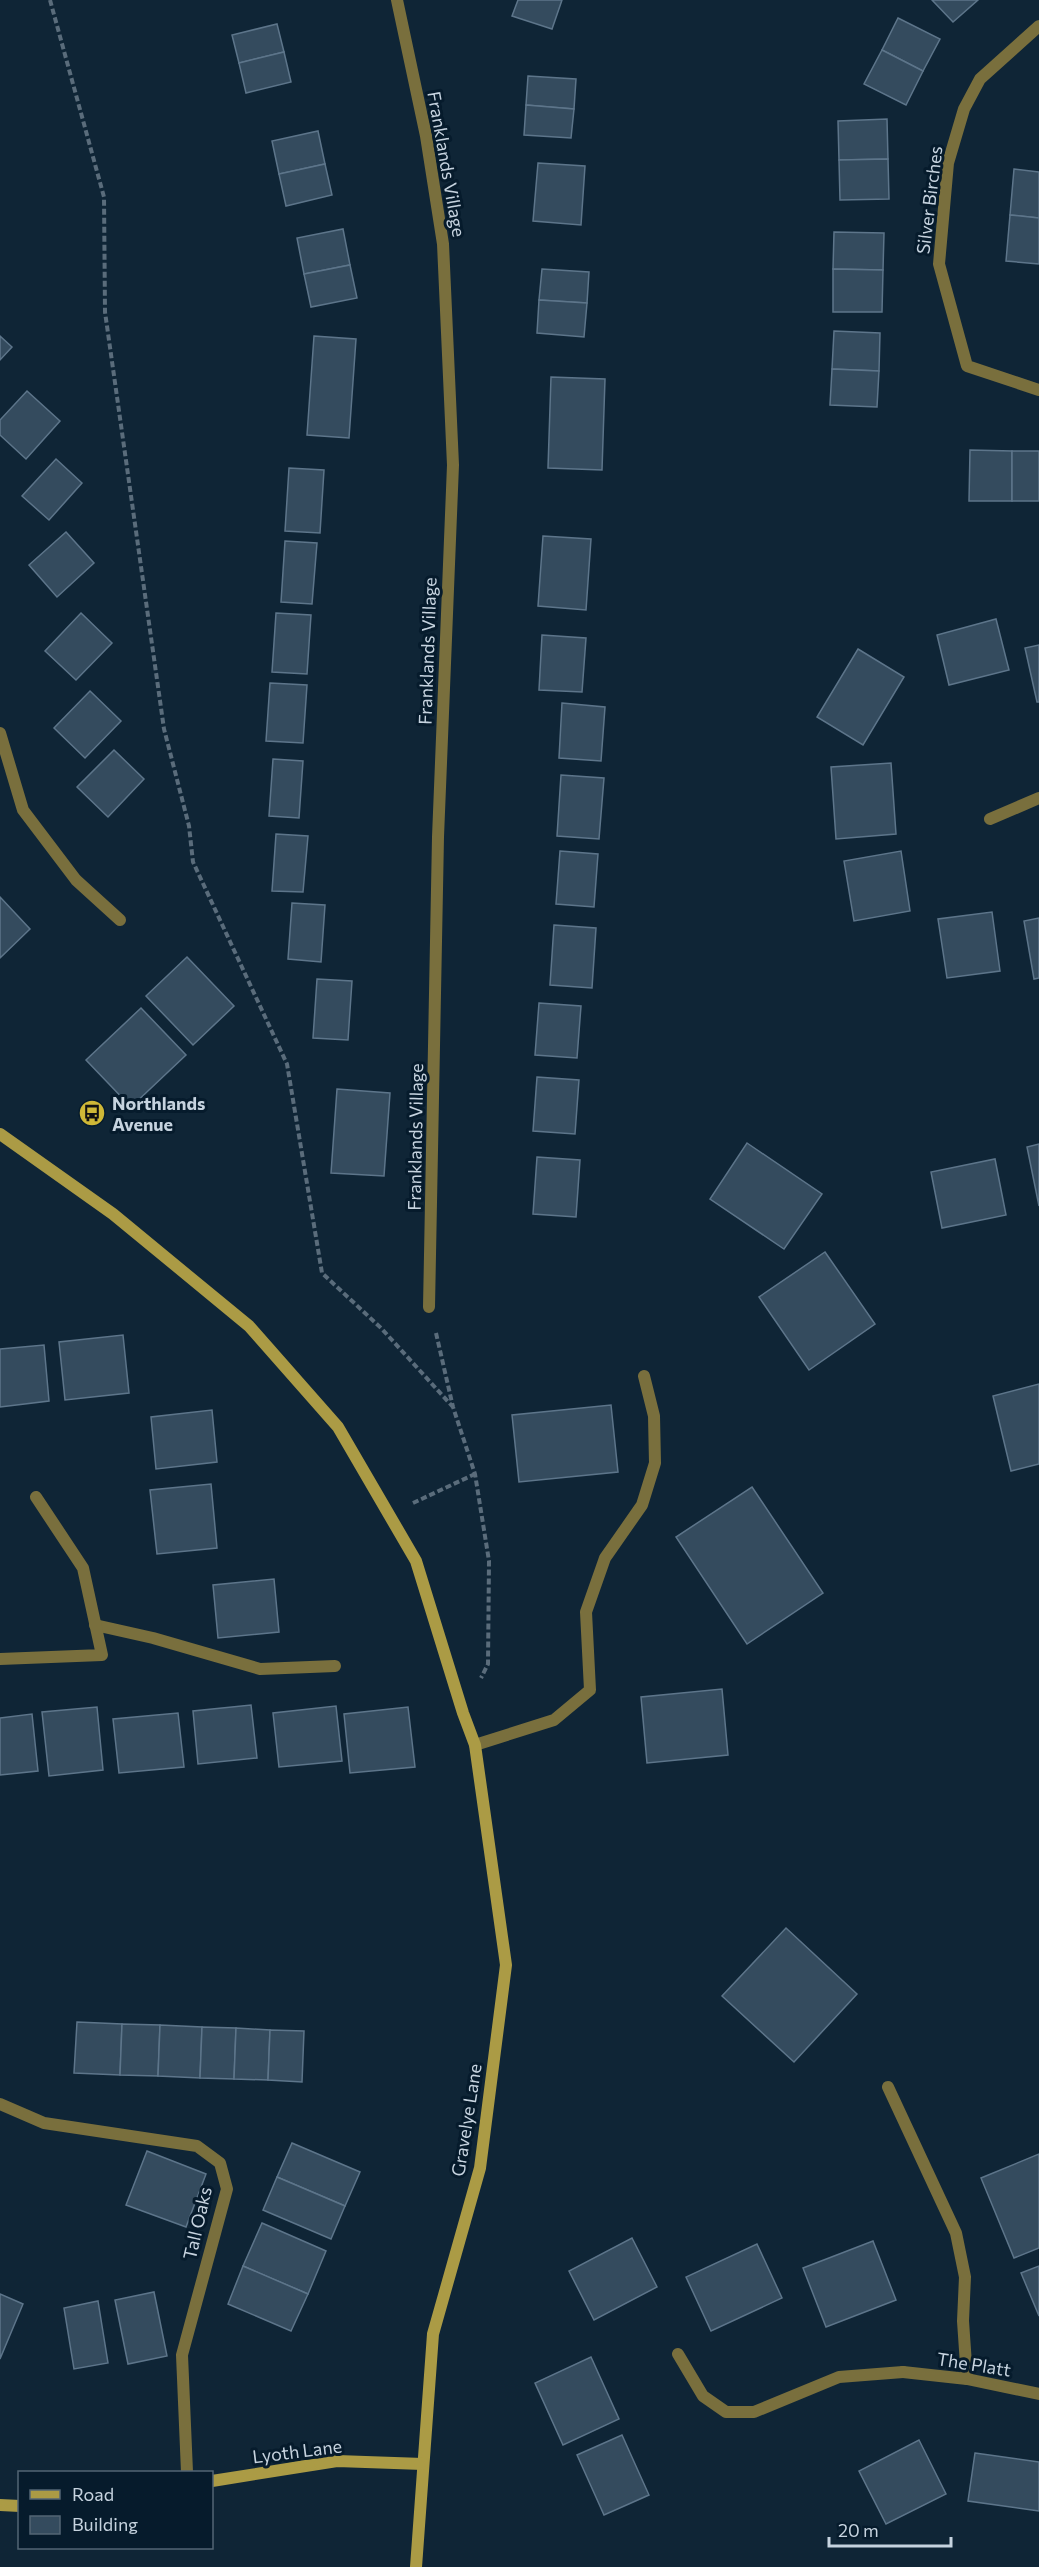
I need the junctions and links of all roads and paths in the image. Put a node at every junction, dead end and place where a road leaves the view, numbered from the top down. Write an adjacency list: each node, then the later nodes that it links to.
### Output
1 (50, 0): 12 (path)
2 (397, 0): 10 (street, Franklands Village)
3 (1039, 27): 4 (street, Silver Birches)
4 (1039, 390)
5 (0, 733): 8 (street)
6 (1039, 798): 7 (street)
7 (990, 819)
8 (120, 920)
9 (0, 1134): 15 (street)
10 (429, 1307): 12 (path)
11 (645, 1376): 20 (street)
12 (453, 1407): 13 (path)
13 (475, 1473): 15 (path); 19 (path)
14 (36, 1497): 16 (street)
15 (389, 1514): 19 (street)
16 (95, 1625): 17 (street); 18 (street)
17 (0, 1659)
18 (335, 1666)
19 (463, 1713): 20 (street, Gravelye Lane)
20 (476, 1745): 26 (street, Gravelye Lane)
21 (888, 2087): 24 (street)
22 (0, 2104): 27 (street, Tall Oaks)
23 (678, 2354): 24 (street, The Platt)
24 (967, 2379): 25 (street, The Platt)
25 (1039, 2394)
26 (423, 2464): 28 (street, Lyoth Lane); 31 (street, Gravelye Lane)
27 (187, 2471)
28 (213, 2481)
29 (0, 2505): 30 (street)
30 (18, 2506)
31 (416, 2567)

